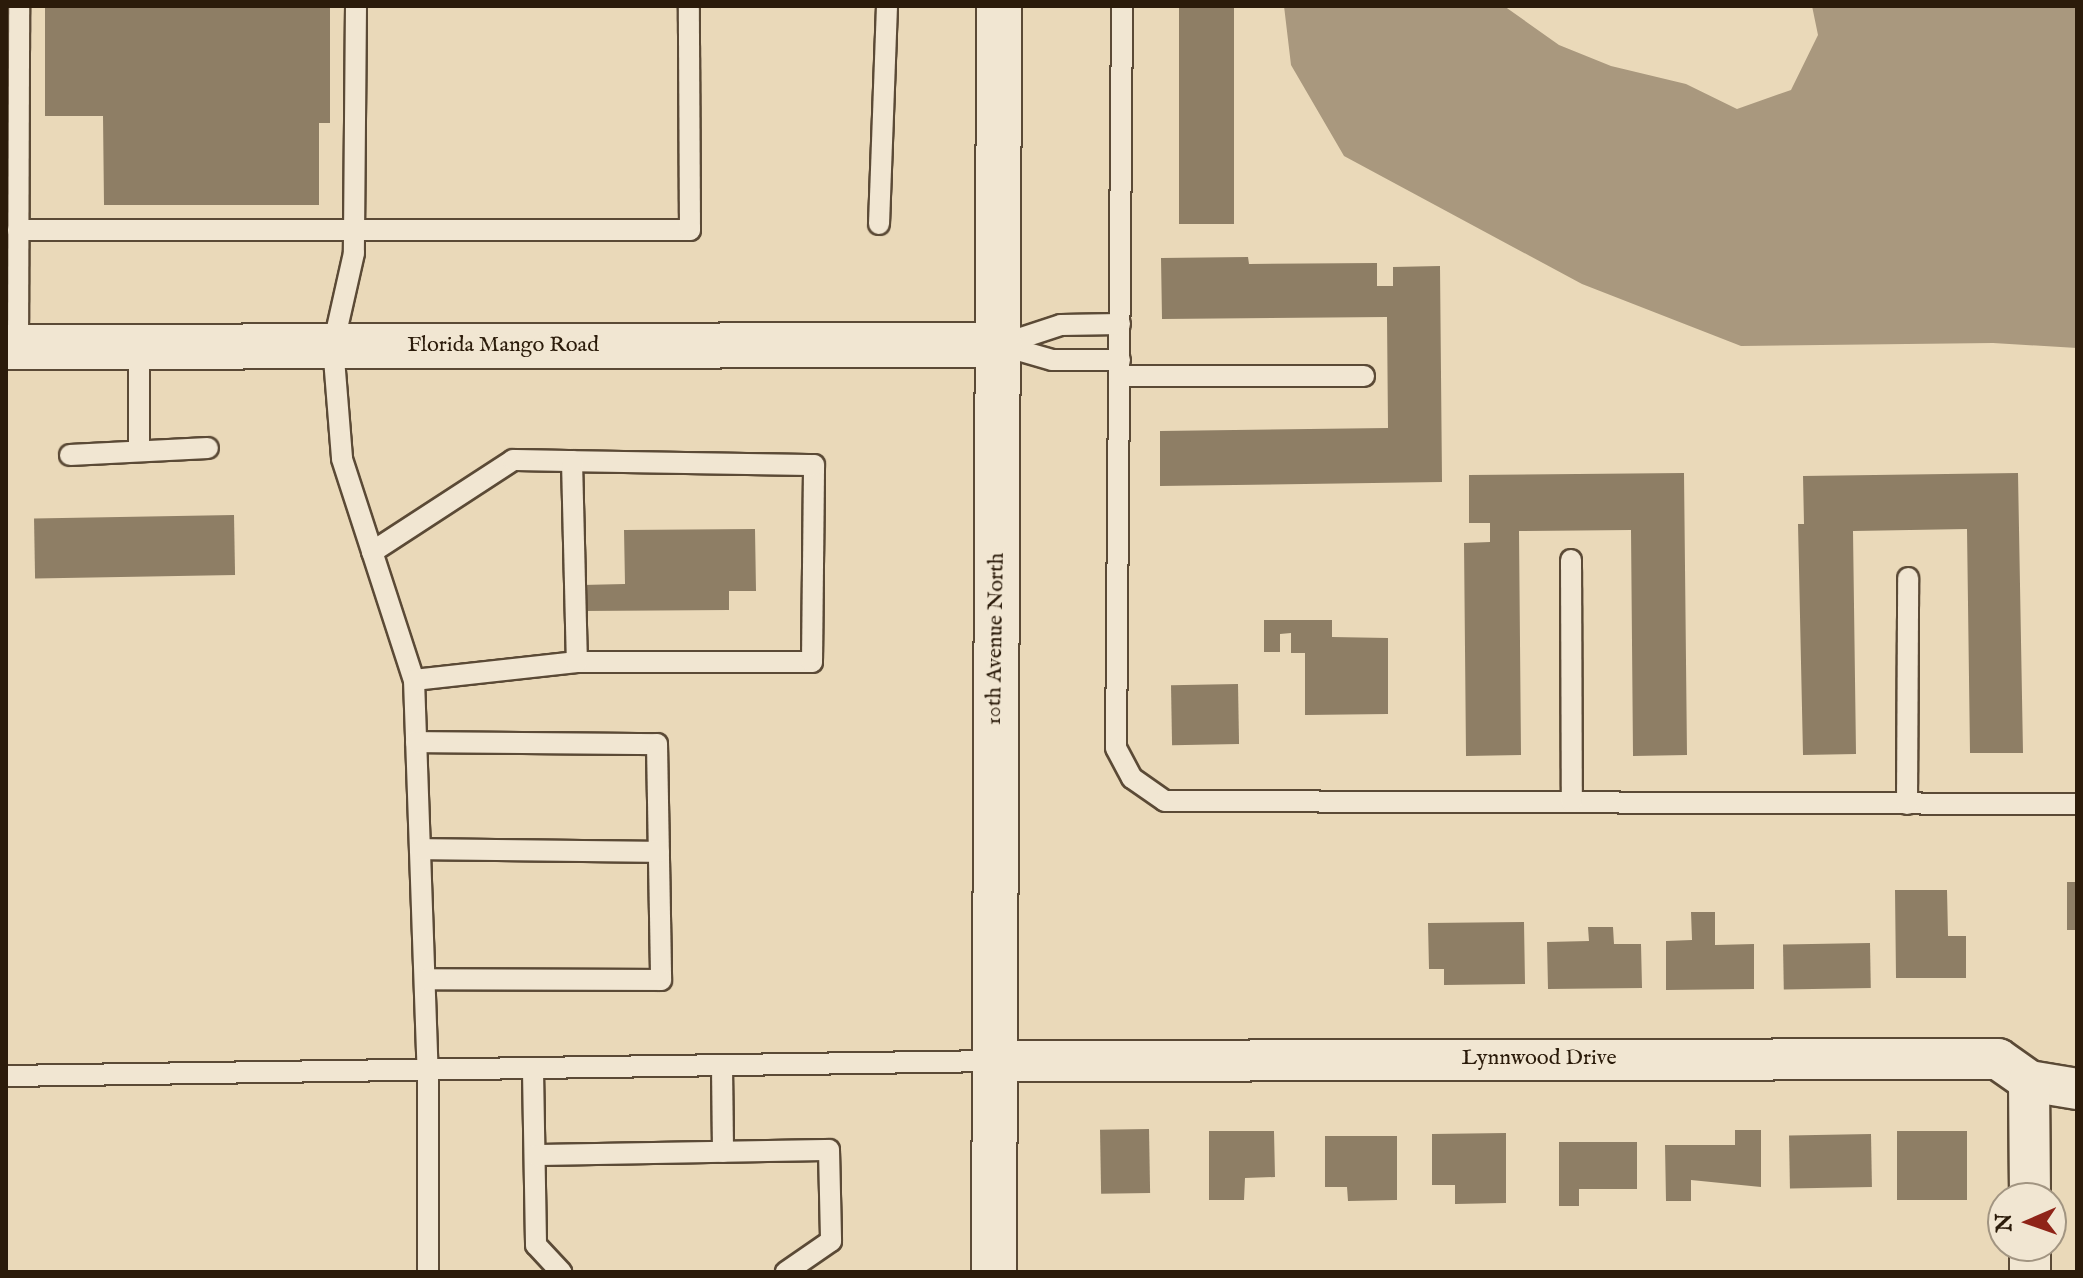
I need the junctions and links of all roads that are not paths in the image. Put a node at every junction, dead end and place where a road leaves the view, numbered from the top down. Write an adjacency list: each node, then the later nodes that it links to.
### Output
1 (19, 6): 8 (lane)
2 (356, 6): 9 (lane)
3 (689, 6): 9 (lane)
4 (887, 6): 7 (lane)
5 (999, 6): 11 (street, 10th Avenue North)
6 (1122, 6): 10 (lane)
7 (879, 224)
8 (18, 230): 9 (lane); 13 (lane)
9 (354, 230): 12 (lane)
10 (1120, 324): 11 (lane); 15 (lane)
11 (1000, 345): 12 (street, Florida Mango Road); 15 (lane); 33 (street, 10th Avenue North)
12 (333, 346): 14 (street, Florida Mango Road); 21 (lane)
13 (12, 347): 14 (street, Florida Mango Road)
14 (139, 347): 18 (lane)
15 (1120, 368): 16 (lane); 27 (lane)
16 (1364, 376)
17 (208, 448): 18 (lane)
18 (139, 451): 19 (lane)
19 (70, 455)
20 (572, 461): 21 (lane); 24 (lane); 24 (lane)
21 (372, 552): 25 (lane)
22 (1571, 560): 27 (lane)
23 (1908, 578): 28 (lane)
24 (577, 662): 25 (lane)
25 (414, 680): 26 (lane)
26 (416, 742): 30 (lane); 31 (lane)
27 (1572, 802): 28 (lane)
28 (1907, 804): 29 (lane)
29 (2077, 804)
30 (420, 849): 31 (lane); 32 (lane)
31 (659, 852): 32 (lane)
32 (425, 979): 36 (lane)
33 (994, 1061): 34 (lane); 38 (street, Lynnwood Drive); 46 (street, 10th Avenue North)
34 (722, 1067): 35 (lane); 40 (lane)
35 (533, 1071): 36 (lane); 41 (lane)
36 (428, 1073): 37 (lane); 43 (lane)
37 (6, 1076)
38 (2029, 1081): 39 (street, Lynnwood Drive); 42 (street)
39 (2077, 1089)
40 (723, 1152): 41 (lane); 45 (lane)
41 (535, 1155): 44 (lane)
42 (2030, 1182)
43 (428, 1272)
44 (561, 1272)
45 (786, 1272)
46 (994, 1272)

